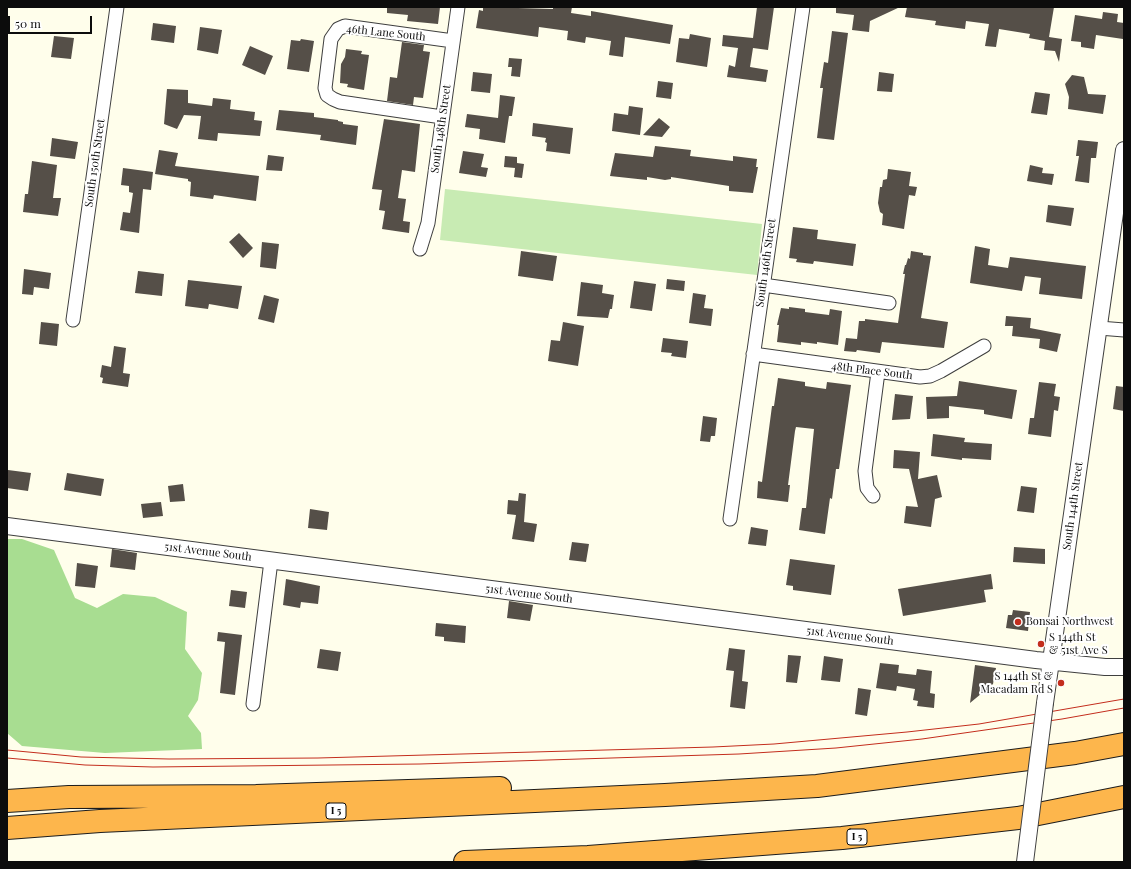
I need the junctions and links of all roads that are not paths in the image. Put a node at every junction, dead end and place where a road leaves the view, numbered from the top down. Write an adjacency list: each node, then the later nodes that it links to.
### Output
1 (116, 7): 10 (street, South 150th Street)
2 (458, 7): 4 (street, South 148th Street)
3 (803, 7): 8 (street, South 146th Street)
4 (453, 41): 5 (street, South 148th Street); 5 (street, 46th Lane South)
5 (442, 117): 7 (street, South 148th Street)
6 (1124, 150): 11 (street, South 144th Street)
7 (420, 249)
8 (763, 285): 9 (street); 14 (street, South 146th Street)
9 (889, 303)
10 (73, 320)
11 (1099, 328): 12 (street); 20 (street, South 144th Street)
12 (1124, 330)
13 (984, 346): 15 (street, 48th Place South)
14 (753, 354): 15 (street, 48th Place South); 17 (street, South 146th Street)
15 (878, 372): 16 (street)
16 (873, 496)
17 (730, 519)
18 (7, 526): 19 (street, 51st Avenue South)
19 (271, 561): 20 (street, 51st Avenue South); 22 (street)
20 (1051, 662): 21 (street, 51st Avenue South); 33 (street, South 144th Street, bridge)
21 (1124, 667)
22 (253, 704)
23 (1124, 744): 25 (highway, I 5)
24 (1124, 750): 25 (highway, I 5)
25 (1075, 753): 26 (highway, I 5)
26 (665, 795): 28 (highway); 29 (highway, I 5)
27 (1124, 797): 30 (highway, I 5)
28 (7, 801)
29 (7, 828)
30 (588, 857): 31 (highway, I 5); 32 (highway)
31 (465, 862)
32 (552, 862)
33 (1025, 862)

